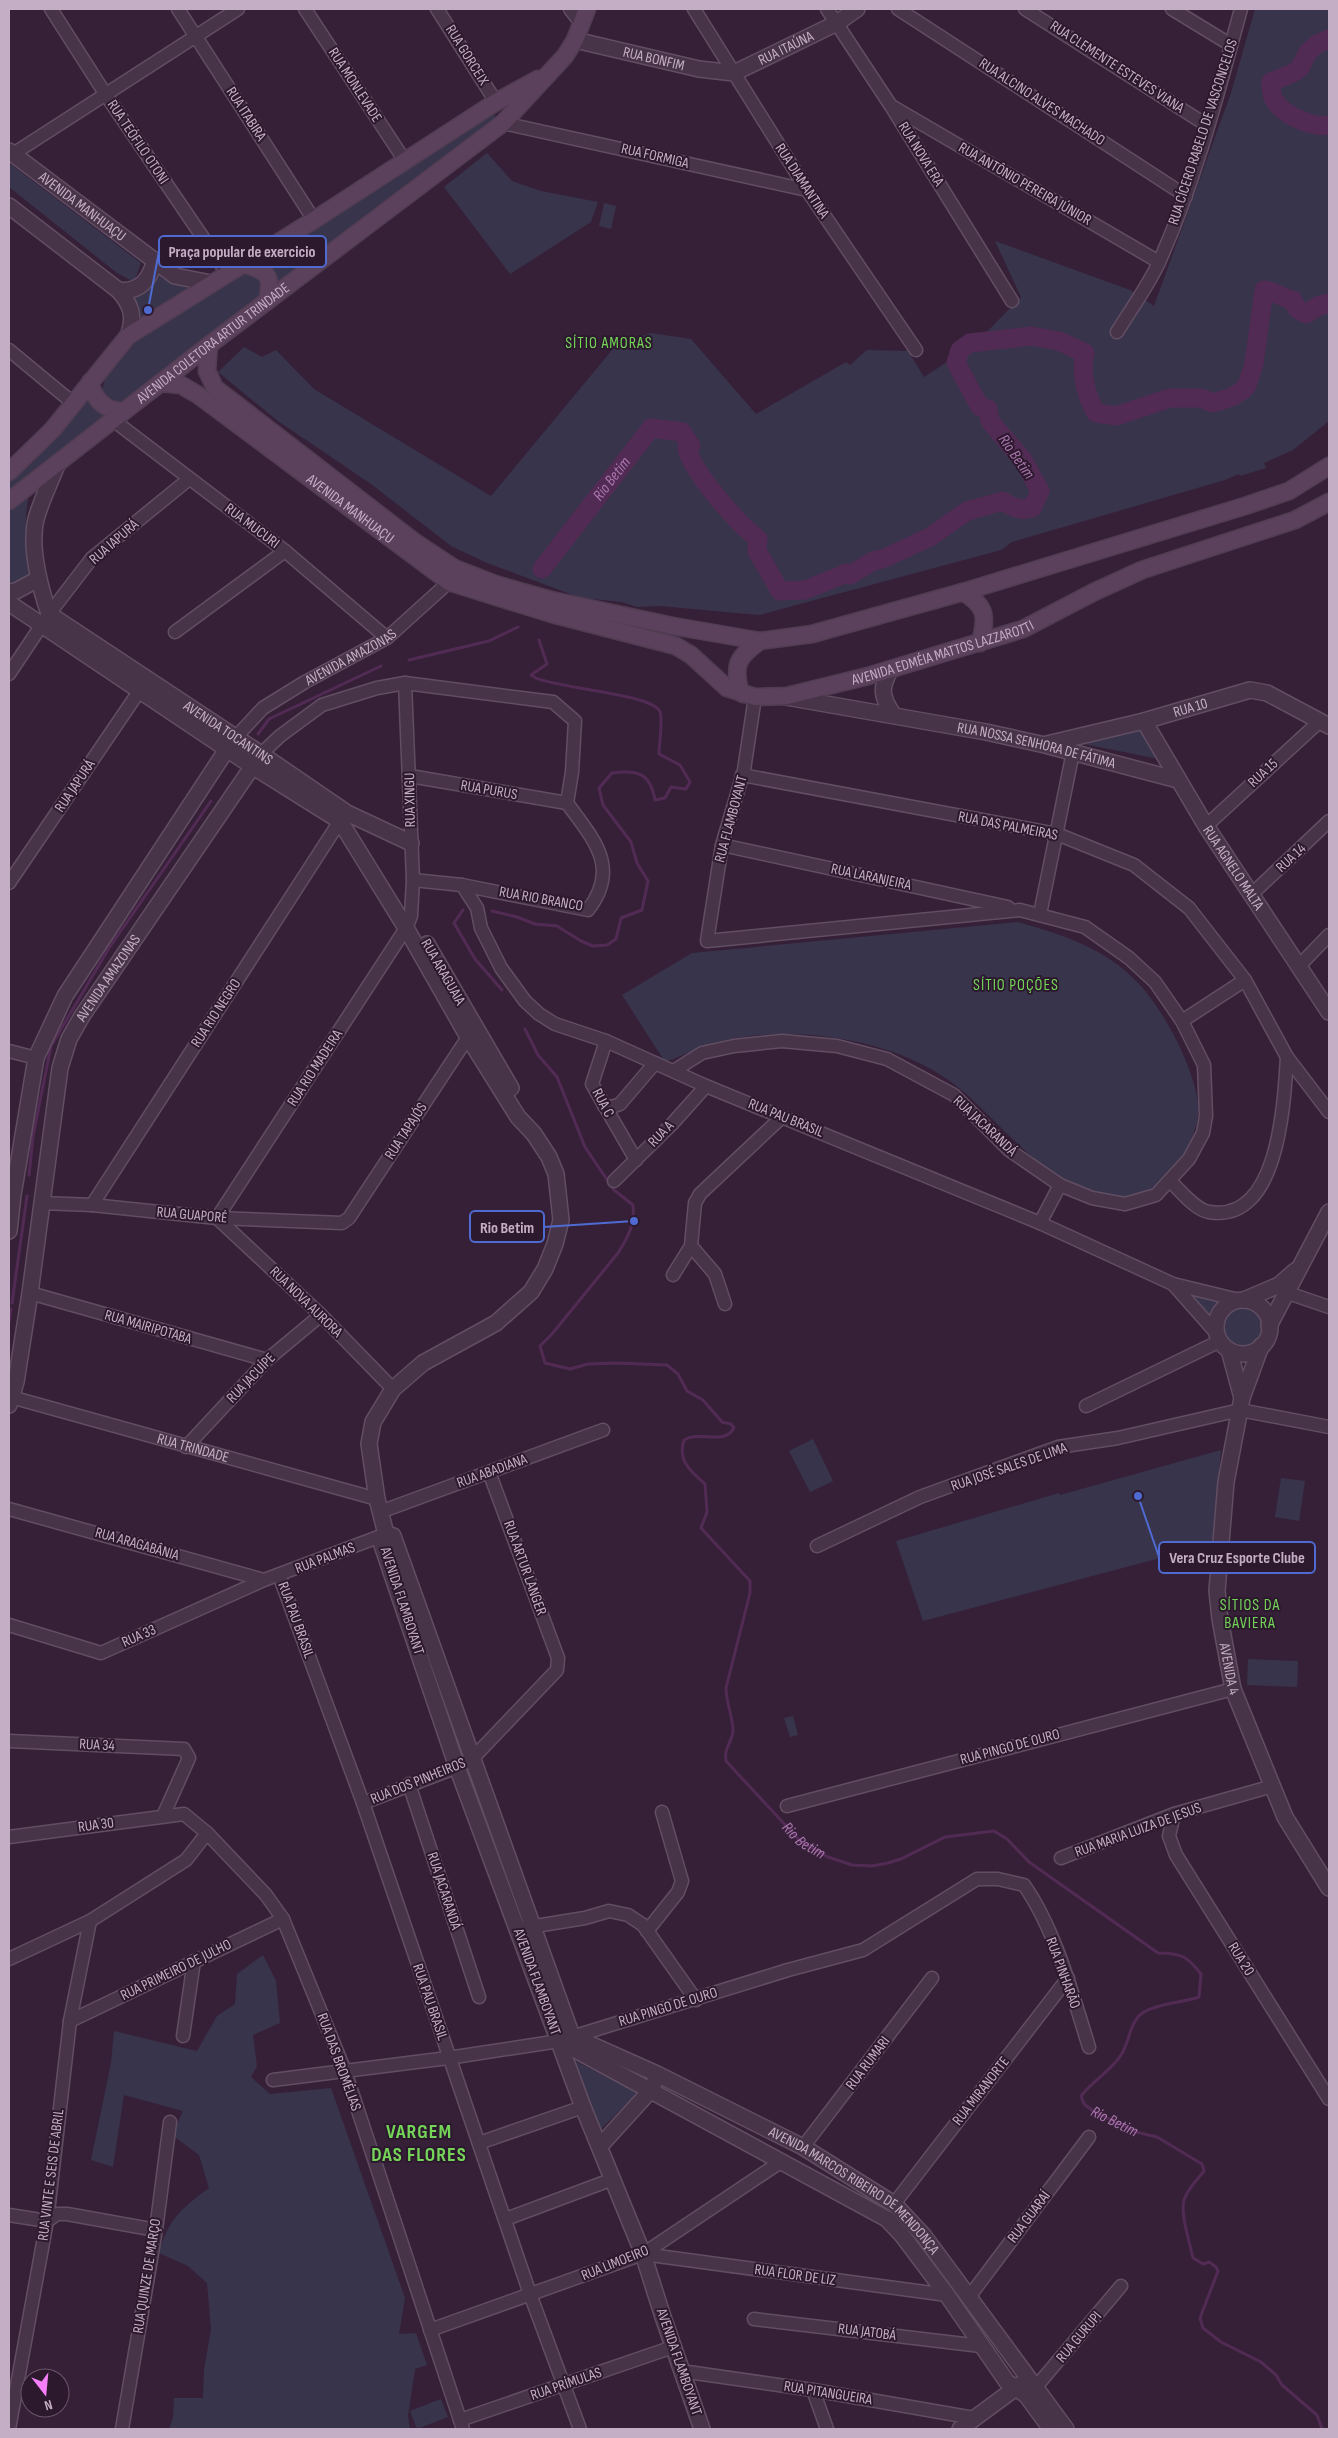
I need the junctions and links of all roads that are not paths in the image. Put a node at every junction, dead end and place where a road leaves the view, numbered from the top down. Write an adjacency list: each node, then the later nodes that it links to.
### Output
1 (52, 9): 21 (street, RUA TEÓFILO OTONI)
2 (178, 9): 16 (street, RUA ITABIRA)
3 (238, 9): 16 (street)
4 (305, 9): 27 (street, RUA MONLEVADE)
5 (438, 9): 22 (street, RUA GORCEIX)
6 (570, 9): 14 (street)
7 (694, 9): 20 (street, RUA DIAMANTINA)
8 (827, 9): 15 (street, RUA NOVA ERA)
9 (857, 9): 15 (street, RUA ITAÚNA)
10 (898, 9): 29 (street, RUA ALCINO ALVES MACHADO)
11 (1026, 9): 25 (street, RUA CLEMENTE ESTEVES VIANA)
12 (1172, 9): 18 (street)
13 (1241, 9): 18 (street, RUA CÍCERO RABELO DE VASCONCELOS)
14 (584, 16): 17 (main road, AVENIDA COLETORA ARTUR TRINDADE)
15 (836, 24): 20 (street, RUA ITAÚNA); 23 (street, RUA NOVA ERA)
16 (195, 36): 21 (street); 31 (street, RUA ITABIRA)
17 (575, 40): 19 (main road, AVENIDA COLETORA ARTUR TRINDADE); 20 (street, RUA BONFIM)
18 (1231, 45): 25 (street, RUA CÍCERO RABELO DE VASCONCELOS)
19 (552, 70): 22 (main road, AVENIDA COLETORA ARTUR TRINDADE); 24 (main road, AVENIDA COLETORA ARTUR TRINDADE)
20 (734, 73): 28 (street, RUA DIAMANTINA)
21 (106, 95): 26 (street); 35 (street, RUA TEÓFILO OTONI)
22 (496, 102): 24 (main road); 27 (main road, AVENIDA COLETORA ARTUR TRINDADE)
23 (891, 106): 33 (street, RUA ANTÔNIO PEREIRA JÚNIOR); 39 (street, RUA NOVA ERA)
24 (503, 123): 28 (street, RUA FORMIGA); 38 (main road, AVENIDA COLETORA ARTUR TRINDADE)
25 (1208, 126): 29 (street, RUA CÍCERO RABELO DE VASCONCELOS)
26 (11, 152): 32 (street, AVENIDA MANHUAÇU)
27 (405, 161): 31 (main road, AVENIDA COLETORA ARTUR TRINDADE)
28 (807, 190): 44 (street, RUA DIAMANTINA)
29 (1186, 196): 33 (street, RUA CÍCERO RABELO DE VASCONCELOS)
30 (9, 206): 37 (street)
31 (314, 220): 34 (main road, AVENIDA COLETORA ARTUR TRINDADE)
32 (155, 260): 36 (street, AVENIDA MANHUAÇU); 37 (street)
33 (1159, 262): 40 (street, RUA CÍCERO RABELO DE VASCONCELOS)
34 (243, 264): 35 (main road, AVENIDA COLETORA ARTUR TRINDADE); 38 (main road)
35 (227, 273): 36 (main road, AVENIDA COLETORA ARTUR TRINDADE)
36 (212, 283): 41 (main road, AVENIDA COLETORA ARTUR TRINDADE)
37 (118, 290): 41 (street)
38 (267, 301): 42 (main road, AVENIDA COLETORA ARTUR TRINDADE)
39 (1012, 301)
40 (1117, 332)
41 (128, 336): 45 (main road, AVENIDA COLETORA ARTUR TRINDADE)
42 (209, 345): 46 (main road, AVENIDA COLETORA ARTUR TRINDADE); 59 (main road, AVENIDA MANHUAÇU)
43 (9, 350): 47 (street)
44 (916, 350)
45 (90, 382): 47 (main road, AVENIDA COLETORA ARTUR TRINDADE); 48 (main road)
46 (160, 383): 48 (main road, AVENIDA COLETORA ARTUR TRINDADE); 57 (main road, AVENIDA MANHUAÇU)
47 (74, 403): 51 (main road, AVENIDA COLETORA ARTUR TRINDADE)
48 (118, 415): 49 (main road, AVENIDA COLETORA ARTUR TRINDADE); 52 (street, RUA MUCURI)
49 (57, 465): 53 (main road, AVENIDA COLETORA ARTUR TRINDADE); 56 (street)
50 (1329, 466): 60 (main road)
51 (9, 472)
52 (189, 479): 55 (street, RUA MUCURI); 63 (street, RUA IAPURÁ)
53 (9, 501)
54 (1329, 502): 67 (main road, AVENIDA EDMÉIA MATTOS LAZZAROTTI)
55 (285, 551): 64 (street); 65 (street, RUA MUCURI)
56 (38, 579): 58 (street); 63 (street)
57 (449, 582): 59 (main road, AVENIDA MANHUAÇU); 65 (street, AVENIDA AMAZONAS)
58 (9, 592)
59 (498, 592): 62 (main road, AVENIDA MANHUAÇU)
60 (963, 592): 66 (main road); 67 (main road)
61 (9, 603): 63 (street)
62 (552, 607): 66 (main road); 72 (main road, AVENIDA EDMÉIA MATTOS LAZZAROTTI)
63 (45, 620): 69 (street, RUA IAPURÁ); 71 (street, AVENIDA TOCANTINS); 77 (street, AVENIDA TOCANTINS)
64 (175, 632)
65 (387, 638): 77 (street, AVENIDA AMAZONAS)
66 (760, 641): 72 (main road)
67 (980, 643): 68 (main road, AVENIDA EDMÉIA MATTOS LAZZAROTTI)
68 (891, 669): 73 (main road, AVENIDA EDMÉIA MATTOS LAZZAROTTI); 74 (street)
69 (9, 674)
70 (405, 683): 80 (street, AVENIDA AMAZONAS); 82 (street, RUA XINGU); 84 (street)
71 (140, 690): 77 (street, AVENIDA TOCANTINS); 92 (street, RUA JAPURÁ)
72 (749, 695): 73 (main road, AVENIDA EDMÉIA MATTOS LAZZAROTTI); 81 (street, RUA FLAMBOYANT)
73 (781, 696): 74 (street, RUA NOSSA SENHORA DE FÁTIMA)
74 (893, 714): 78 (street, RUA NOSSA SENHORA DE FÁTIMA)
75 (1144, 721): 76 (street, RUA 10); 78 (street, RUA 10); 83 (street, RUA AGNELO MALTA)
76 (1325, 723): 87 (street, RUA 15)
77 (232, 743): 80 (street, AVENIDA TOCANTINS); 108 (street, AVENIDA AMAZONAS)
78 (1045, 745): 79 (street, RUA NOSSA SENHORA DE FÁTIMA)
79 (1073, 752): 83 (street, RUA NOSSA SENHORA DE FÁTIMA); 88 (street)
80 (257, 760): 85 (street, AVENIDA TOCANTINS); 121 (street, AVENIDA AMAZONAS)
81 (742, 775): 88 (street, RUA DAS PALMEIRAS); 90 (street, RUA FLAMBOYANT)
82 (410, 776): 84 (street, RUA PURUS); 89 (street, RUA XINGU)
83 (1178, 780): 87 (street, RUA AGNELO MALTA)
84 (567, 803): 93 (street, RUA RIO BRANCO)
85 (343, 817): 89 (street, AVENIDA TOCANTINS); 97 (street, RUA ARAGUAIA); 122 (street, RUA RIO NEGRO)
86 (1329, 821): 94 (street, RUA 14)
87 (1206, 826): 94 (street, RUA AGNELO MALTA)
88 (1057, 834): 96 (street); 101 (street, RUA DAS PALMEIRAS)
89 (411, 843): 91 (street, RUA XINGU)
90 (722, 845): 95 (street, RUA LARANJEIRA); 99 (street, RUA FLAMBOYANT)
91 (413, 880): 93 (street, RUA RIO BRANCO); 97 (street, RUA XINGU)
92 (9, 883)
93 (462, 885): 105 (street, RUA PAU BRASIL)
94 (1252, 894): 100 (street, RUA AGNELO MALTA)
95 (1020, 910): 96 (street, RUA JACARANDÁ); 99 (street, RUA JACARANDÁ)
96 (1040, 914): 103 (street, RUA JACARANDÁ)
97 (408, 922): 104 (street, RUA ARAGUAIA); 115 (street, RUA ARAGUAIA); 124 (street, RUA RIO MADEIRA)
98 (1329, 935): 100 (street)
99 (707, 940)
100 (1299, 966): 102 (street, RUA AGNELO MALTA)
101 (1244, 980): 103 (street); 107 (street, RUA DAS PALMEIRAS)
102 (1329, 1012)
103 (1182, 1021): 119 (street, RUA JACARANDÁ)
104 (468, 1037): 115 (street, RUA ARAGUAIA); 125 (street, RUA TAPAJÓS)
105 (606, 1041): 109 (street, RUA PAU BRASIL); 112 (street, RUA C)
106 (9, 1051): 108 (street)
107 (1287, 1057): 113 (street, RUA DAS PALMEIRAS); 119 (street)
108 (36, 1058): 117 (street, AVENIDA AMAZONAS)
109 (655, 1063): 110 (street, RUA PAU BRASIL); 112 (street)
110 (675, 1070): 111 (street, RUA PAU BRASIL); 120 (street, RUA JACARANDÁ)
111 (706, 1086): 114 (street, RUA PAU BRASIL); 116 (street, RUA A)
112 (604, 1106): 116 (street, RUA C)
113 (1329, 1112)
114 (782, 1117): 126 (street, RUA PAU BRASIL); 130 (street)
115 (534, 1134): 129 (street, RUA ARAGUAIA)
116 (636, 1160): 118 (street, RUA A)
117 (12, 1179): 127 (street, AVENIDA AMAZONAS)
118 (614, 1181)
119 (1170, 1181): 120 (street, RUA JACARANDÁ)
120 (1060, 1185): 126 (street)
121 (42, 1203): 122 (street, RUA GUAPORÉ); 135 (street, AVENIDA AMAZONAS)
122 (92, 1205): 124 (street, RUA GUAPORÉ)
123 (1329, 1212): 128 (street)
124 (217, 1218): 125 (street, RUA GUAPORÉ); 140 (street, RUA NOVA AURORA)
125 (342, 1223)
126 (1040, 1223): 133 (street, RUA PAU BRASIL)
127 (9, 1231)
128 (1324, 1234): 131 (street)
129 (555, 1244): 145 (street, AVENIDA FLAMBOYANT)
130 (691, 1246): 132 (street); 138 (street)
131 (1304, 1263): 134 (street); 136 (street)
132 (673, 1276)
133 (1173, 1284): 137 (street, RUA PAU BRASIL); 142 (street, RUA PAU BRASIL)
134 (1267, 1291): 136 (street); 137 (street)
135 (30, 1293): 144 (street, RUA MAIRIPOTABA); 146 (street, AVENIDA AMAZONAS)
136 (1288, 1293): 139 (street); 141 (street)
137 (1242, 1300): 141 (street); 142 (street)
138 (726, 1304)
139 (1329, 1307)
140 (321, 1315): 144 (street, RUA JACUÍPE); 145 (street, RUA NOVA AURORA)
141 (1269, 1326): 143 (street)
142 (1222, 1342): 143 (street); 147 (street, AVENIDA 4); 148 (street)
143 (1261, 1346): 147 (street, AVENIDA 4)
144 (267, 1360): 151 (street, RUA JACUÍPE)
145 (393, 1388): 153 (street, AVENIDA FLAMBOYANT)
146 (10, 1400): 151 (street, RUA TRINDADE)
147 (1241, 1404): 149 (street); 156 (street, RUA JOSÉ SALES DE LIMA); 161 (street, AVENIDA 4)
148 (1086, 1406)
149 (1329, 1427)
150 (604, 1430): 152 (street, RUA ABADIANA)
151 (186, 1447): 153 (street, RUA TRINDADE)
152 (489, 1472): 153 (street, RUA ABADIANA); 160 (street, RUA ARTUR LANGER)
153 (378, 1506): 155 (street, AVENIDA FLAMBOYANT)
154 (9, 1509): 158 (street, RUA ARAGABÂNIA)
155 (386, 1534): 157 (street, RUA PALMAS); 163 (street, AVENIDA FLAMBOYANT); 164 (street, AVENIDA FLAMBOYANT)
156 (817, 1546)
157 (279, 1575): 158 (street, RUA PALMAS); 167 (street, RUA PAU BRASIL)
158 (264, 1580): 159 (street, RUA 33)
159 (9, 1625)
160 (559, 1665): 163 (street, RUA DOS PINHEIROS)
161 (1233, 1689): 166 (street, AVENIDA 4); 168 (street, RUA PINGO DE OURO)
162 (9, 1741): 172 (street, RUA 34)
163 (472, 1759): 164 (street, RUA DOS PINHEIROS); 180 (street, AVENIDA FLAMBOYANT)
164 (457, 1767): 165 (street, RUA DOS PINHEIROS); 181 (street, AVENIDA FLAMBOYANT)
165 (409, 1784): 167 (street, RUA DOS PINHEIROS); 187 (street, RUA JACARANDÁ)
166 (1273, 1786): 171 (street, RUA MARIA LUIZA DE JESUS); 176 (street, AVENIDA 4)
167 (363, 1803): 193 (street, RUA PAU BRASIL)
168 (786, 1806)
169 (662, 1812): 182 (street)
170 (184, 1814): 172 (street, RUA 30); 173 (street, RUA DAS BROMÉLIAS)
171 (1174, 1814): 175 (street, RUA MARIA LUIZA DE JESUS); 198 (street, RUA 20)
172 (163, 1816): 174 (street, RUA 30)
173 (207, 1833): 178 (street, RUA DAS BROMÉLIAS); 179 (street)
174 (9, 1837)
175 (1061, 1858)
176 (1329, 1888)
177 (1034, 1899): 186 (street, RUA PINHARÃO); 188 (street, RUA PINGO DE OURO)
178 (283, 1919): 184 (street, RUA PRIMEIRO DE JULHO); 194 (street, RUA DAS BROMÉLIAS)
179 (90, 1921): 183 (street); 189 (street, RUA VINTE E SEIS DE ABRIL)
180 (534, 1925): 181 (street); 182 (street); 191 (street, AVENIDA FLAMBOYANT)
181 (517, 1929): 191 (street, AVENIDA FLAMBOYANT)
182 (647, 1931): 188 (street)
183 (9, 1959)
184 (194, 1961): 189 (street, RUA PRIMEIRO DE JULHO); 190 (street)
185 (932, 1978): 204 (street, RUA RUMARI)
186 (1068, 1978): 192 (street, RUA PINHARÃO); 207 (street, RUA MIRANORTE)
187 (480, 1997)
188 (696, 2000): 191 (street, RUA PINGO DE OURO)
189 (70, 2021): 210 (street, RUA VINTE E SEIS DE ABRIL)
190 (184, 2036)
191 (565, 2038): 193 (street, RUA PINGO DE OURO); 195 (street, AVENIDA MARCOS RIBEIRO DE MENDONÇA); 197 (street, AVENIDA MARCOS RIBEIRO DE MENDONÇA); 199 (street, AVENIDA FLAMBOYANT)
192 (1088, 2047)
193 (448, 2058): 194 (street, RUA PINGO DE OURO); 202 (street, RUA PAU BRASIL)
194 (344, 2071): 196 (street, RUA PINGO DE OURO); 218 (street, RUA DAS BROMÉLIAS)
195 (657, 2074): 197 (street); 204 (street, AVENIDA MARCOS RIBEIRO DE MENDONÇA)
196 (273, 2080)
197 (652, 2090): 203 (street); 205 (street, AVENIDA MARCOS RIBEIRO DE MENDONÇA)
198 (1329, 2099)
199 (583, 2107): 202 (street); 203 (street, AVENIDA FLAMBOYANT)
200 (170, 2122): 211 (street, RUA QUINZE DE MARÇO)
201 (1089, 2138): 216 (street, RUA GUARAÍ)
202 (479, 2143): 209 (street, RUA PAU BRASIL)
203 (600, 2146): 206 (street, AVENIDA FLAMBOYANT)
204 (803, 2147): 207 (street, AVENIDA MARCOS RIBEIRO DE MENDONÇA)
205 (782, 2162): 212 (street, RUA LIMOEIRO); 215 (street, AVENIDA MARCOS RIBEIRO DE MENDONÇA)
206 (613, 2179): 209 (street); 212 (street, AVENIDA FLAMBOYANT)
207 (894, 2204): 216 (street, AVENIDA MARCOS RIBEIRO DE MENDONÇA)
208 (9, 2215): 210 (street)
209 (506, 2219): 214 (street, RUA PAU BRASIL)
210 (46, 2221): 211 (street); 228 (street, RUA VINTE E SEIS DE ABRIL)
211 (156, 2230): 229 (street, RUA QUINZE DE MARÇO)
212 (643, 2254): 214 (street, RUA LIMOEIRO); 215 (street, RUA FLOR DE LIZ); 220 (street, AVENIDA FLAMBOYANT)
213 (1121, 2286): 222 (street, RUA GURUPI)
214 (530, 2294): 218 (street, RUA LIMOEIRO); 223 (street, RUA PAU BRASIL)
215 (946, 2296): 219 (street, AVENIDA MARCOS RIBEIRO DE MENDONÇA)
216 (969, 2297): 222 (street, AVENIDA MARCOS RIBEIRO DE MENDONÇA)
217 (754, 2318): 219 (street, RUA JATOBÁ)
218 (430, 2330): 227 (street, RUA DAS BROMÉLIAS)
219 (980, 2346): 224 (street, AVENIDA MARCOS RIBEIRO DE MENDONÇA)
220 (673, 2347): 221 (street, AVENIDA FLAMBOYANT); 223 (street, RUA PRÍMULAS)
221 (682, 2371): 225 (street, RUA PITANGUEIRA); 231 (street, AVENIDA FLAMBOYANT)
222 (1033, 2383): 224 (street); 235 (street, AVENIDA MARCOS RIBEIRO DE MENDONÇA)
223 (563, 2385): 227 (street, RUA PRÍMULAS); 230 (street, RUA PAU BRASIL)
224 (1014, 2388): 226 (street); 234 (street, AVENIDA MARCOS RIBEIRO DE MENDONÇA)
225 (813, 2390): 226 (street, RUA PITANGUEIRA); 232 (street)
226 (974, 2418): 233 (street)
227 (461, 2425)
228 (9, 2429)
229 (122, 2429)
230 (580, 2429)
231 (702, 2429)
232 (826, 2429)
233 (960, 2429)
234 (1051, 2429)
235 (1066, 2429)

